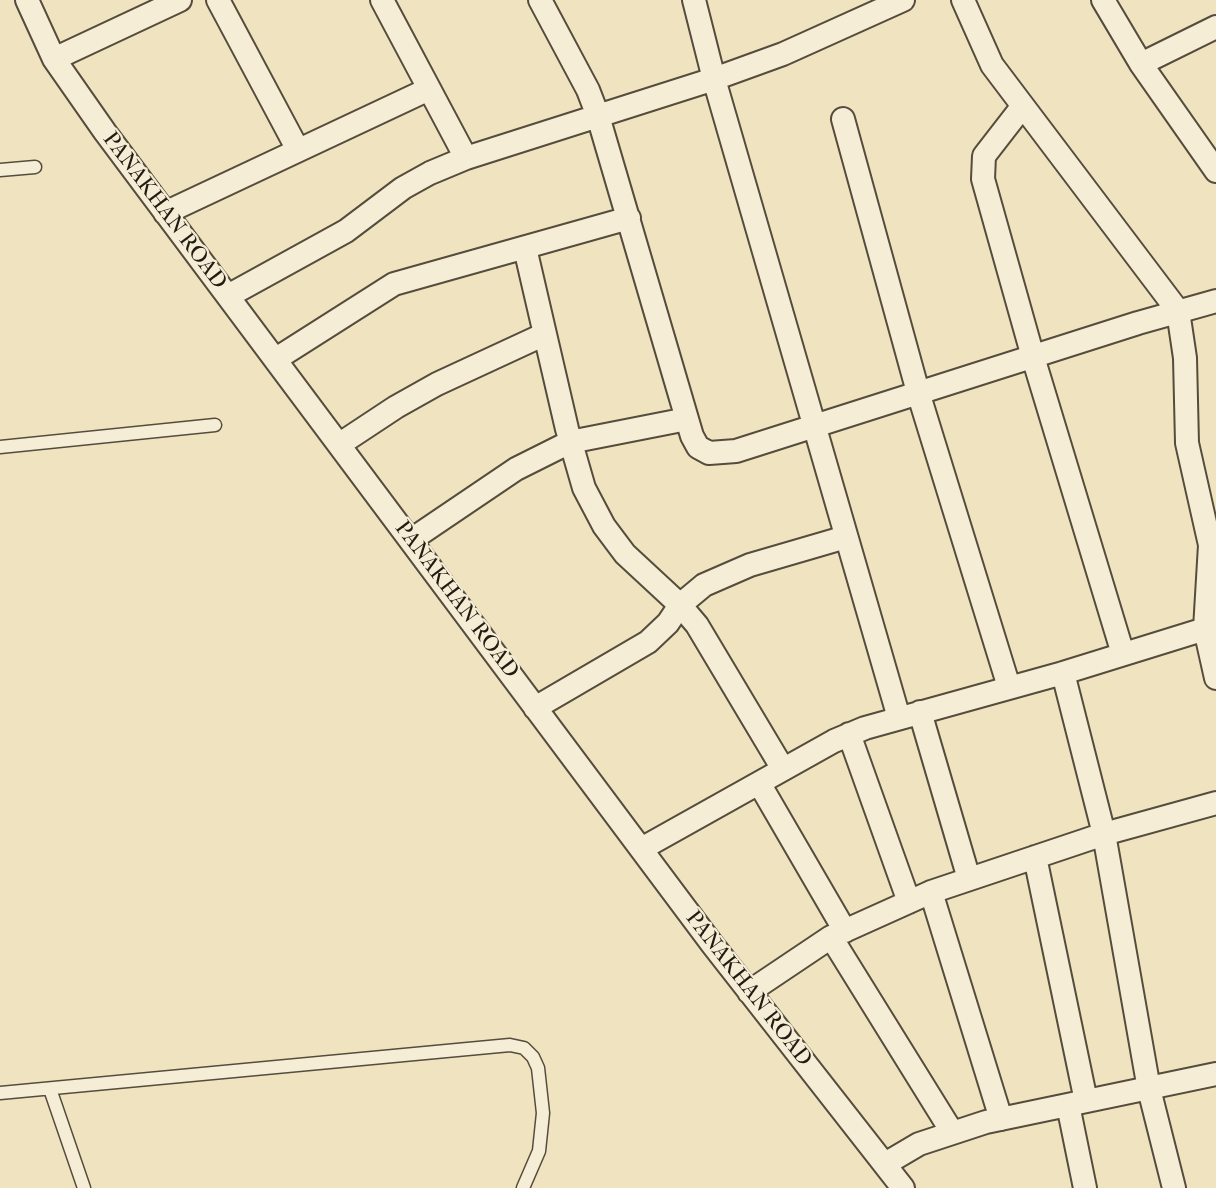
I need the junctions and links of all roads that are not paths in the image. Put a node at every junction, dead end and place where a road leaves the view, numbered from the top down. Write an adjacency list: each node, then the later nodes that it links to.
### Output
1 (27, 0): 12 (street, PANAKHAN ROAD)
2 (180, 0): 12 (street)
3 (218, 0): 19 (street)
4 (382, 0): 15 (street)
5 (540, 0): 17 (street)
6 (694, 0): 14 (street)
7 (903, 0): 10 (street)
8 (963, 0): 16 (street)
9 (1103, 0): 13 (street)
10 (871, 6): 14 (street)
11 (1216, 27): 13 (street)
12 (54, 59): 24 (street, PANAKHAN ROAD)
13 (1141, 64): 23 (street)
14 (714, 79): 17 (street); 36 (street)
15 (429, 89): 19 (street); 20 (street)
16 (1022, 107): 29 (street); 31 (street)
17 (598, 116): 20 (street); 25 (street)
18 (843, 119): 33 (street)
19 (298, 150): 24 (street)
20 (466, 158): 27 (street)
21 (35, 167): 22 (lane)
22 (0, 170)
23 (1216, 171)
24 (165, 213): 27 (street, PANAKHAN ROAD)
25 (629, 218): 26 (street); 34 (street)
26 (525, 248): 30 (street); 32 (street)
27 (228, 296): 32 (street, PANAKHAN ROAD)
28 (1216, 301): 29 (street)
29 (1178, 311): 31 (street); 43 (street)
30 (545, 334): 37 (street); 38 (street)
31 (1033, 357): 33 (street); 44 (street)
32 (276, 359): 38 (street, PANAKHAN ROAD)
33 (918, 392): 36 (street); 47 (street)
34 (687, 419): 36 (street); 37 (street)
35 (215, 425): 39 (lane)
36 (813, 427): 40 (street)
37 (570, 442): 41 (street); 42 (street)
38 (340, 444): 41 (street, PANAKHAN ROAD)
39 (0, 447)
40 (846, 537): 42 (street); 49 (street)
41 (411, 540): 48 (street, PANAKHAN ROAD)
42 (680, 605): 48 (street); 51 (street)
43 (1205, 629): 44 (street); 46 (street)
44 (1123, 654): 45 (street)
45 (1063, 673): 47 (street); 54 (street)
46 (1216, 678)
47 (1009, 687): 49 (street)
48 (536, 708): 55 (street, PANAKHAN ROAD)
49 (910, 715): 50 (street); 57 (street)
50 (849, 734): 51 (street); 59 (street)
51 (783, 769): 52 (street)
52 (759, 783): 55 (street); 60 (street)
53 (1216, 803): 54 (street)
54 (1104, 834): 56 (street); 64 (street)
55 (641, 849): 61 (street, PANAKHAN ROAD)
56 (1035, 858): 57 (street); 66 (street)
57 (969, 879): 58 (street)
58 (931, 892): 59 (street); 67 (street)
59 (909, 902): 60 (street)
60 (838, 934): 61 (street); 68 (street)
61 (749, 992): 69 (street, PANAKHAN ROAD)
62 (1216, 1074): 64 (street)
63 (50, 1089): 65 (lane); 70 (lane); 71 (lane)
64 (1149, 1089): 66 (street); 74 (street)
65 (0, 1093)
66 (1077, 1103): 67 (street); 73 (street)
67 (1001, 1119): 68 (street)
68 (952, 1132): 69 (street)
69 (885, 1164): 72 (street, PANAKHAN ROAD)
70 (84, 1188)
71 (523, 1188)
72 (903, 1188)
73 (1085, 1188)
74 (1174, 1188)

